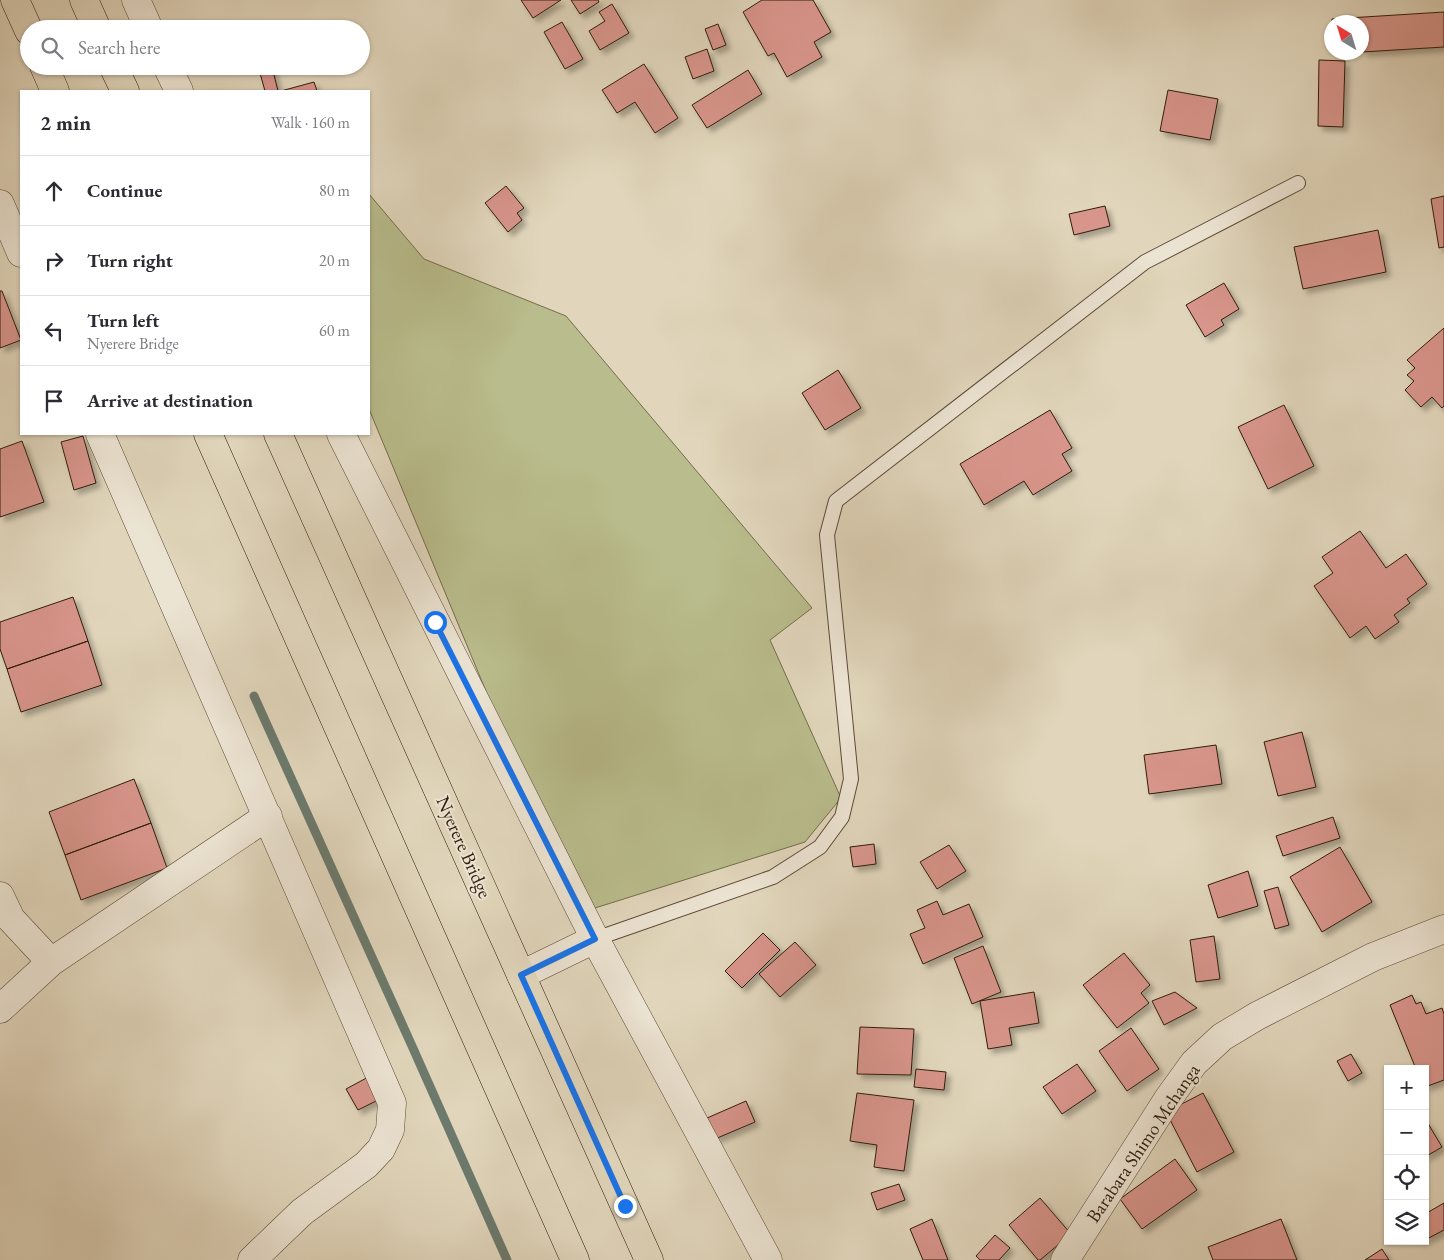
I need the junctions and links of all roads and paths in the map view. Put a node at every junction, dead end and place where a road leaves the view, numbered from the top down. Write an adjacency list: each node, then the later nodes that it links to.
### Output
1 (15, 0): 4 (main road)
2 (84, 0): 5 (main road)
3 (136, 0): 6 (street)
4 (24, 20)
5 (93, 20)
6 (145, 20)
7 (48, 75): 10 (main road)
8 (118, 75): 11 (main road)
9 (171, 75): 12 (street)
10 (55, 90)
11 (125, 90)
12 (179, 90)
13 (1298, 183): 23 (lane)
14 (0, 204): 15 (street)
15 (20, 251)
16 (100, 435): 20 (street)
17 (208, 435): 28 (main road)
18 (278, 435): 25 (main road, Nyerere Bridge)
19 (342, 435): 23 (street)
20 (268, 816): 24 (street); 27 (street)
21 (0, 896): 24 (street)
22 (1444, 930): 31 (street, Barabara Shimo Mchanga)
23 (595, 939): 25 (street); 30 (street)
24 (51, 962): 26 (street)
25 (521, 975): 29 (main road, Nyerere Bridge)
26 (0, 1009)
27 (252, 1260)
28 (575, 1260)
29 (649, 1260)
30 (768, 1260)
31 (1065, 1260)

